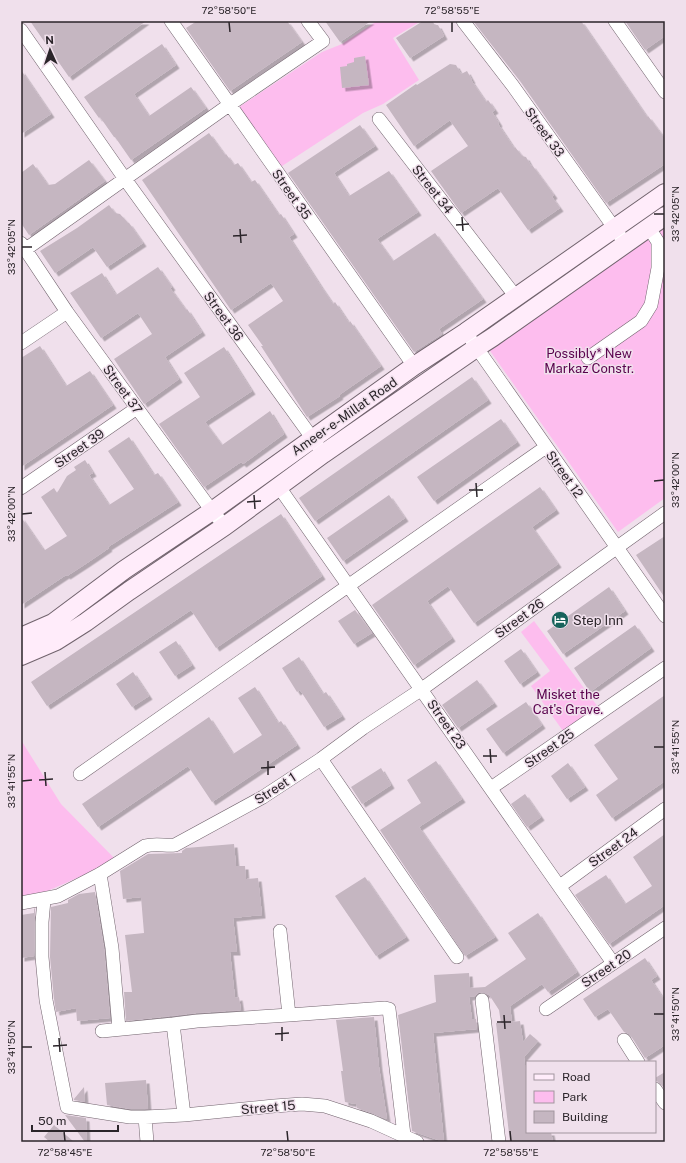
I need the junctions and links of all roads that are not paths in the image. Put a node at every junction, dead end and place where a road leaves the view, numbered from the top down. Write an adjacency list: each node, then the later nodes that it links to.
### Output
1 (171, 21): 7 (street, Street 35)
2 (308, 21): 7 (street)
3 (463, 21): 13 (street, Street 33)
4 (615, 21): 6 (street)
5 (21, 30): 9 (street, Street 36)
6 (665, 92)
7 (229, 105): 9 (street); 21 (street, Street 35)
8 (379, 120): 15 (street, Street 34)
9 (125, 179): 14 (street); 23 (street, Street 36)
10 (665, 193): 13 (main road, Ameer-e-Millat Road)
11 (665, 216): 12 (main road, Ameer-e-Millat Road)
12 (649, 228): 13 (main road, Ameer-e-Millat Road); 20 (street)
13 (620, 236): 15 (main road, Ameer-e-Millat Road); 19 (main road, Ameer-e-Millat Road)
14 (23, 246): 16 (street, Street 37)
15 (516, 297): 17 (main road, Ameer-e-Millat Road)
16 (67, 312): 18 (street); 22 (street, Street 37)
17 (466, 332): 19 (street, Street 12); 21 (main road, Ameer-e-Millat Road)
18 (21, 342)
19 (476, 348): 24 (street, Street 12); 25 (main road, Ameer-e-Millat Road)
20 (588, 358)
21 (414, 366): 23 (main road, Ameer-e-Millat Road)
22 (137, 408): 27 (street, Street 39); 28 (street, Street 37)
23 (312, 438): 25 (street, Street 36); 28 (main road, Ameer-e-Millat Road)
24 (546, 448): 31 (street, Street 12); 32 (street)
25 (324, 454): 26 (main road, Ameer-e-Millat Road)
26 (279, 487): 30 (main road, Ameer-e-Millat Road); 32 (street, Street 23)
27 (21, 488)
28 (212, 510): 30 (street, Street 37); 34 (main road, Ameer-e-Millat Road)
29 (665, 513): 31 (street)
30 (224, 526): 35 (main road, Ameer-e-Millat Road)
31 (617, 548): 33 (street, Street 12); 37 (street, Street 26)
32 (348, 586): 37 (street, Street 23); 39 (street)
33 (665, 616)
34 (21, 638)
35 (21, 656)
36 (665, 668): 40 (street, Street 25)
37 (422, 689): 38 (street, Street 1); 40 (street, Street 23)
38 (320, 759): 42 (street, Street 1); 48 (street)
39 (80, 774)
40 (491, 788): 43 (street, Street 23)
41 (665, 809): 43 (street, Street 24)
42 (100, 874): 44 (street, Street 1); 54 (street)
43 (560, 886): 49 (street, Street 23)
44 (44, 900): 45 (street, Street 1); 61 (street, Street 15)
45 (21, 903)
46 (280, 931): 52 (street)
47 (663, 934): 49 (street, Street 20)
48 (457, 957)
49 (613, 963): 51 (street, Street 20)
50 (482, 1000): 65 (street)
51 (546, 1009)
52 (289, 1015): 53 (street); 62 (street)
53 (173, 1024): 54 (street); 60 (street)
54 (120, 1029): 55 (street)
55 (102, 1031)
56 (624, 1040): 57 (street)
57 (637, 1061)
58 (656, 1090): 59 (street)
59 (665, 1103)
60 (184, 1115): 61 (street, Street 15); 62 (street, Street 15)
61 (145, 1118): 63 (street)
62 (404, 1135): 64 (street, Street 15)
63 (147, 1142)
64 (417, 1142)
65 (499, 1142)

